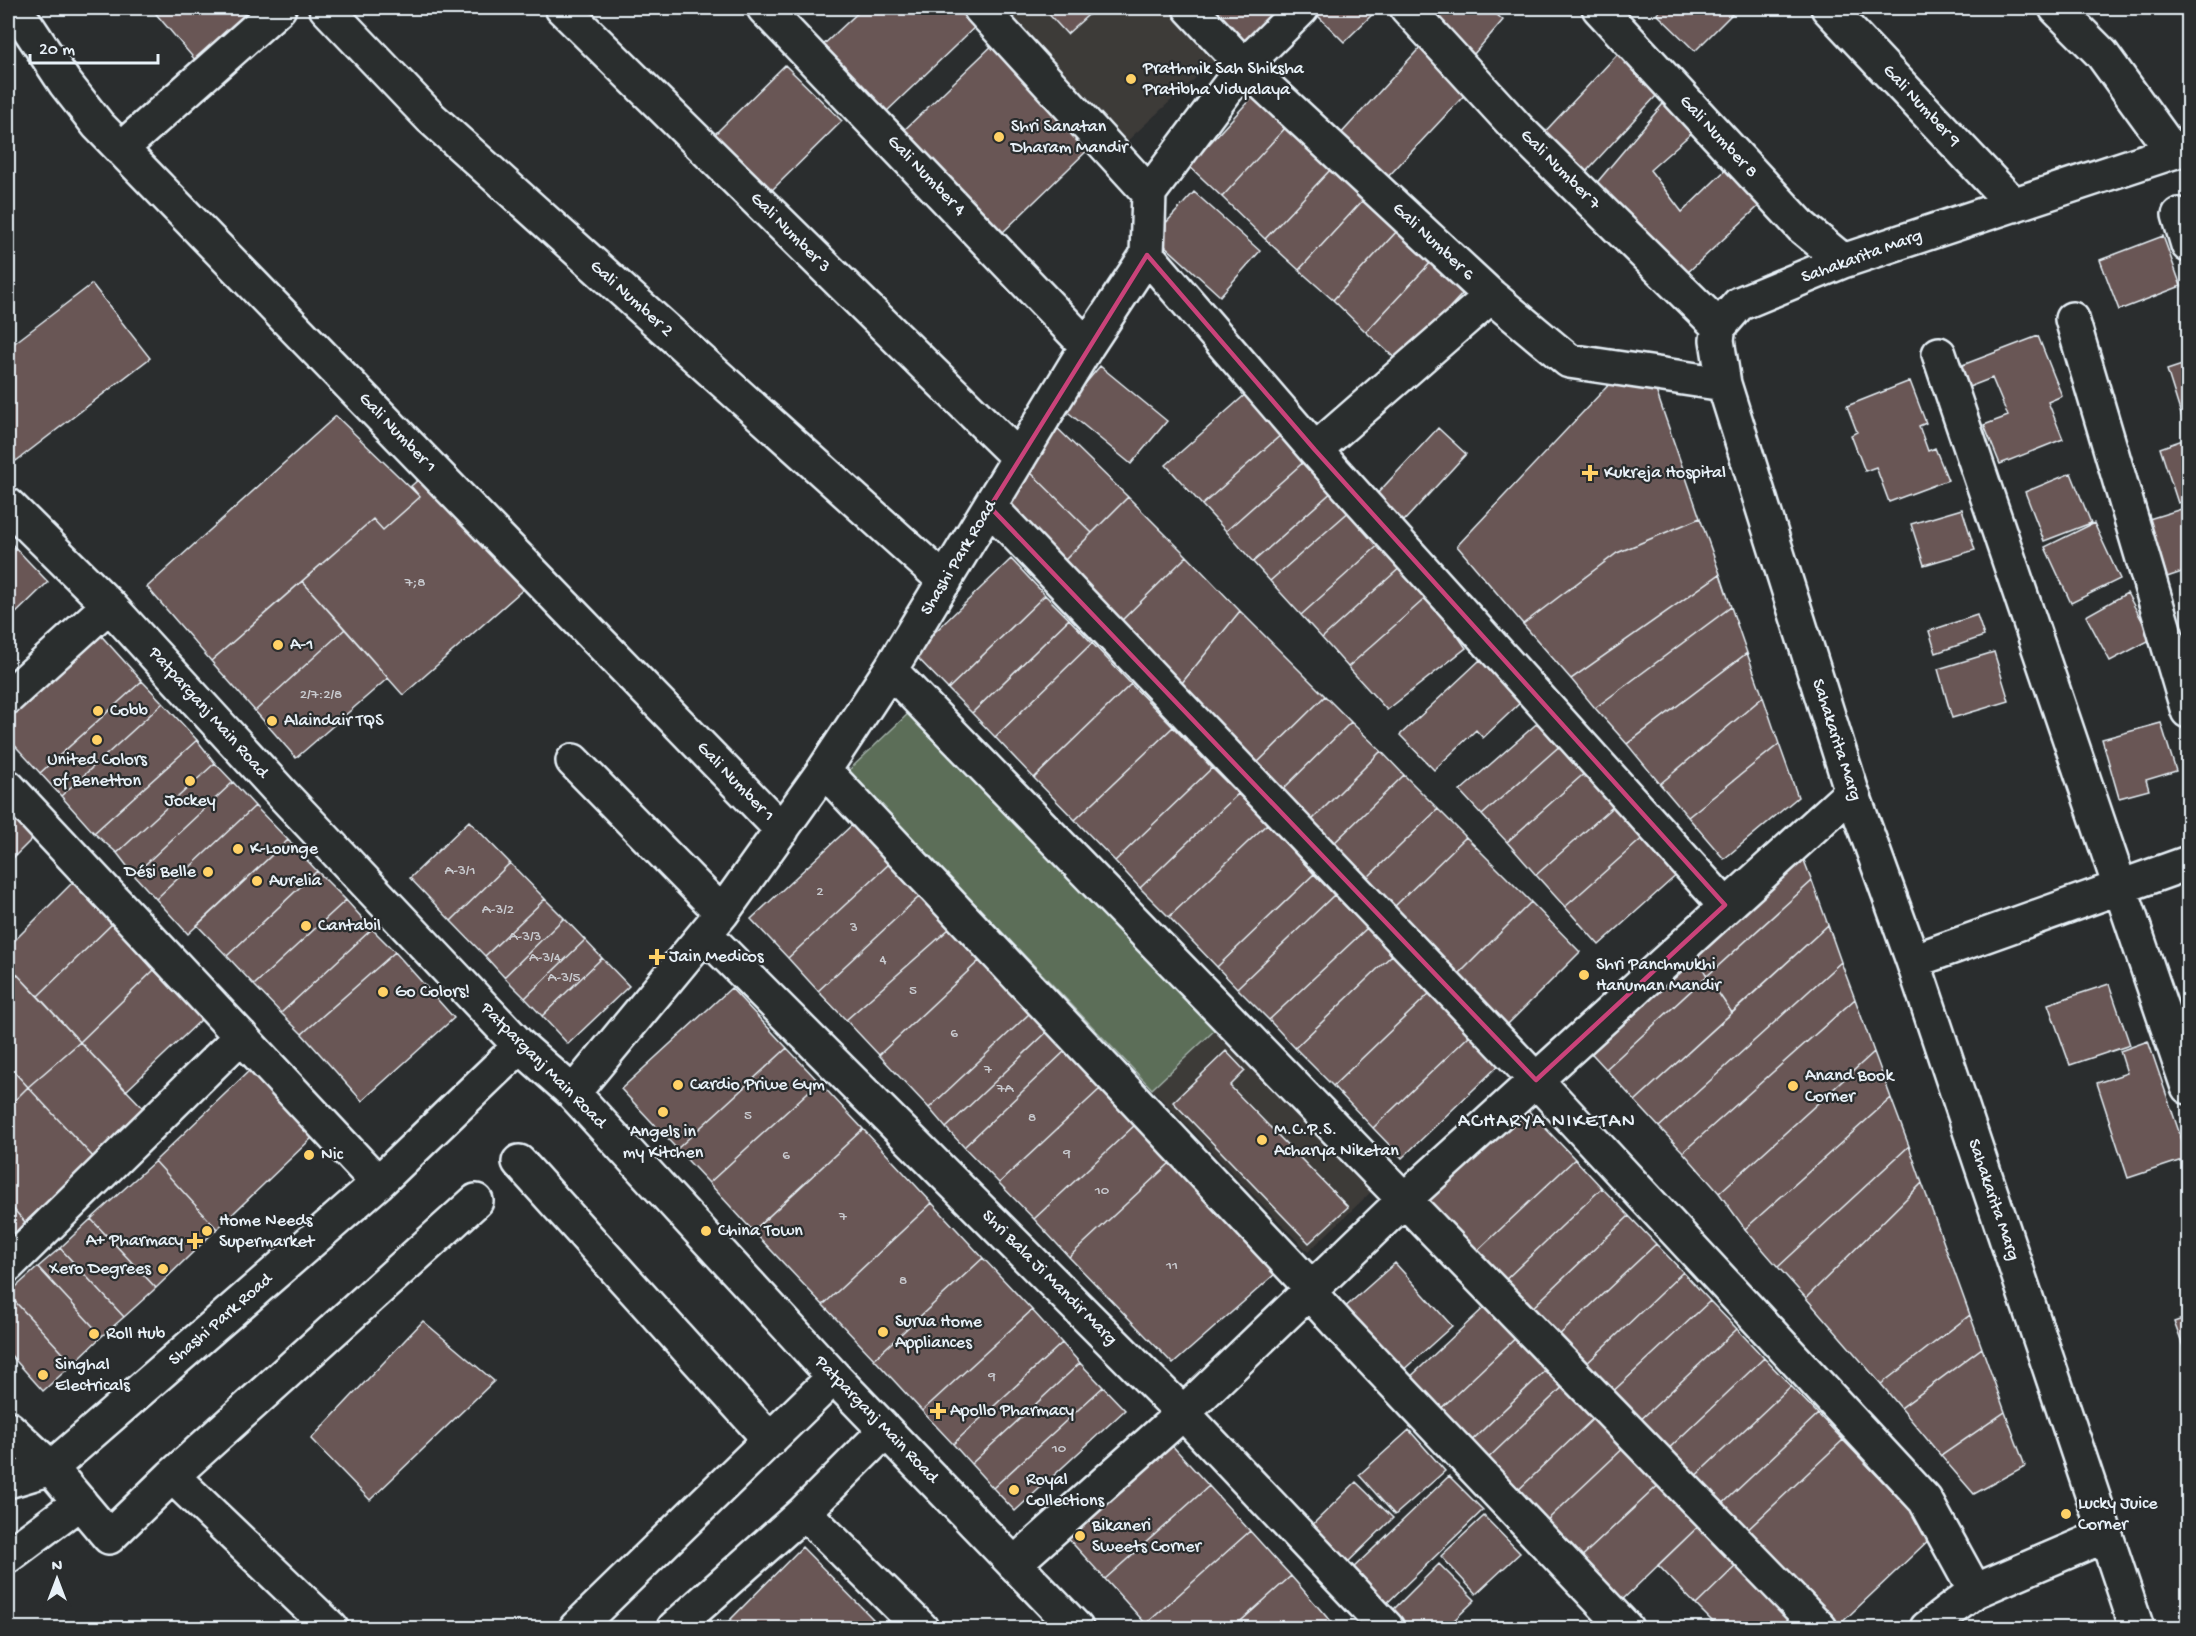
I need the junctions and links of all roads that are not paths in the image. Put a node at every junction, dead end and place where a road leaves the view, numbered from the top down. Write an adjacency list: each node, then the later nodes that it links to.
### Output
1 (279, 8): 14 (street)
2 (326, 8): 30 (street, Gali Number 2)
3 (562, 8): 27 (street, Gali Number 3)
4 (764, 8): 23 (street, Gali Number 4)
5 (980, 8): 16 (street)
6 (1190, 8): 13 (street, Gali Number 6)
7 (1302, 8): 13 (street)
8 (1407, 8): 22 (street, Gali Number 7)
9 (1599, 8): 19 (street, Gali Number 8)
10 (1828, 8): 17 (street, Gali Number 9)
11 (2056, 8): 15 (street)
12 (26, 25): 14 (street, Gali Number 1)
13 (1244, 66): 16 (street); 20 (street, Gali Number 6)
14 (121, 149): 39 (street, Gali Number 1)
15 (2181, 149): 17 (street, Sahakarita Marg)
16 (1149, 192): 18 (street)
17 (2014, 204): 19 (street, Sahakarita Marg)
18 (1147, 255): 23 (street, Shashi Park Road); 26 (street)
19 (1843, 261): 22 (street, Sahakarita Marg)
20 (1491, 296): 25 (street, Gali Number 6); 26 (street)
21 (2072, 319): 34 (street)
22 (1719, 327): 25 (street, Sahakarita Marg)
23 (1087, 346): 27 (street, Shashi Park Road)
24 (1939, 354): 41 (street)
25 (1724, 384): 38 (street, Sahakarita Marg)
26 (1315, 450): 42 (street)
27 (1019, 458): 29 (street, Shashi Park Road)
28 (8, 505): 31 (street, Patparganj Main Road)
29 (990, 507): 30 (street, Shashi Park Road); 47 (street)
30 (945, 581): 32 (street, Shashi Park Road)
31 (109, 605): 33 (street); 46 (street, Patparganj Main Road)
32 (890, 670): 36 (street, Shashi Park Road); 52 (street)
33 (8, 697)
34 (2188, 711)
35 (573, 761): 43 (street, Shri Bala Ji Mandir Marg)
36 (824, 771): 39 (street, Shashi Park Road); 55 (street)
37 (8, 787): 45 (street)
38 (1852, 792): 42 (street); 44 (street, Sahakarita Marg)
39 (782, 830): 43 (street, Shashi Park Road)
40 (2188, 863): 41 (street)
41 (2118, 888): 44 (street); 48 (street)
42 (1725, 905): 47 (street)
43 (714, 923): 49 (street, Shashi Park Road); 57 (street, Shri Bala Ji Mandir Marg)
44 (1913, 961): 66 (street, Sahakarita Marg)
45 (242, 1036): 51 (street); 54 (street)
46 (520, 1046): 49 (street, Patparganj Main Road); 51 (street, Shashi Park Road)
47 (1536, 1080): 52 (street); 69 (street)
48 (2188, 1087)
49 (573, 1093): 56 (street, Patparganj Main Road)
50 (519, 1162): 60 (street)
51 (378, 1183): 61 (street, Shashi Park Road)
52 (1405, 1199): 55 (street); 77 (street)
53 (476, 1201): 62 (street)
54 (8, 1265)
55 (1309, 1292): 57 (street); 76 (street)
56 (834, 1377): 59 (street, Patparganj Main Road); 60 (street)
57 (1183, 1413): 68 (street); 75 (street, Shri Bala Ji Mandir Marg)
58 (8, 1428): 61 (street)
59 (885, 1431): 65 (street); 68 (street, Patparganj Main Road)
60 (770, 1440): 72 (street)
61 (51, 1468): 63 (street); 64 (street)
62 (172, 1476): 64 (street); 71 (street)
63 (8, 1482)
64 (80, 1502): 67 (street)
65 (804, 1512): 70 (street); 73 (street)
66 (2106, 1536): 69 (street); 79 (street, Sahakarita Marg)
67 (8, 1556)
68 (1014, 1564): 74 (street, Patparganj Main Road)
69 (1975, 1591): 78 (street)
70 (906, 1624)
71 (331, 1629)
72 (576, 1629)
73 (674, 1629)
74 (1077, 1629)
75 (1387, 1629)
76 (1626, 1629)
77 (1820, 1629)
78 (1927, 1629)
79 (2137, 1629)

